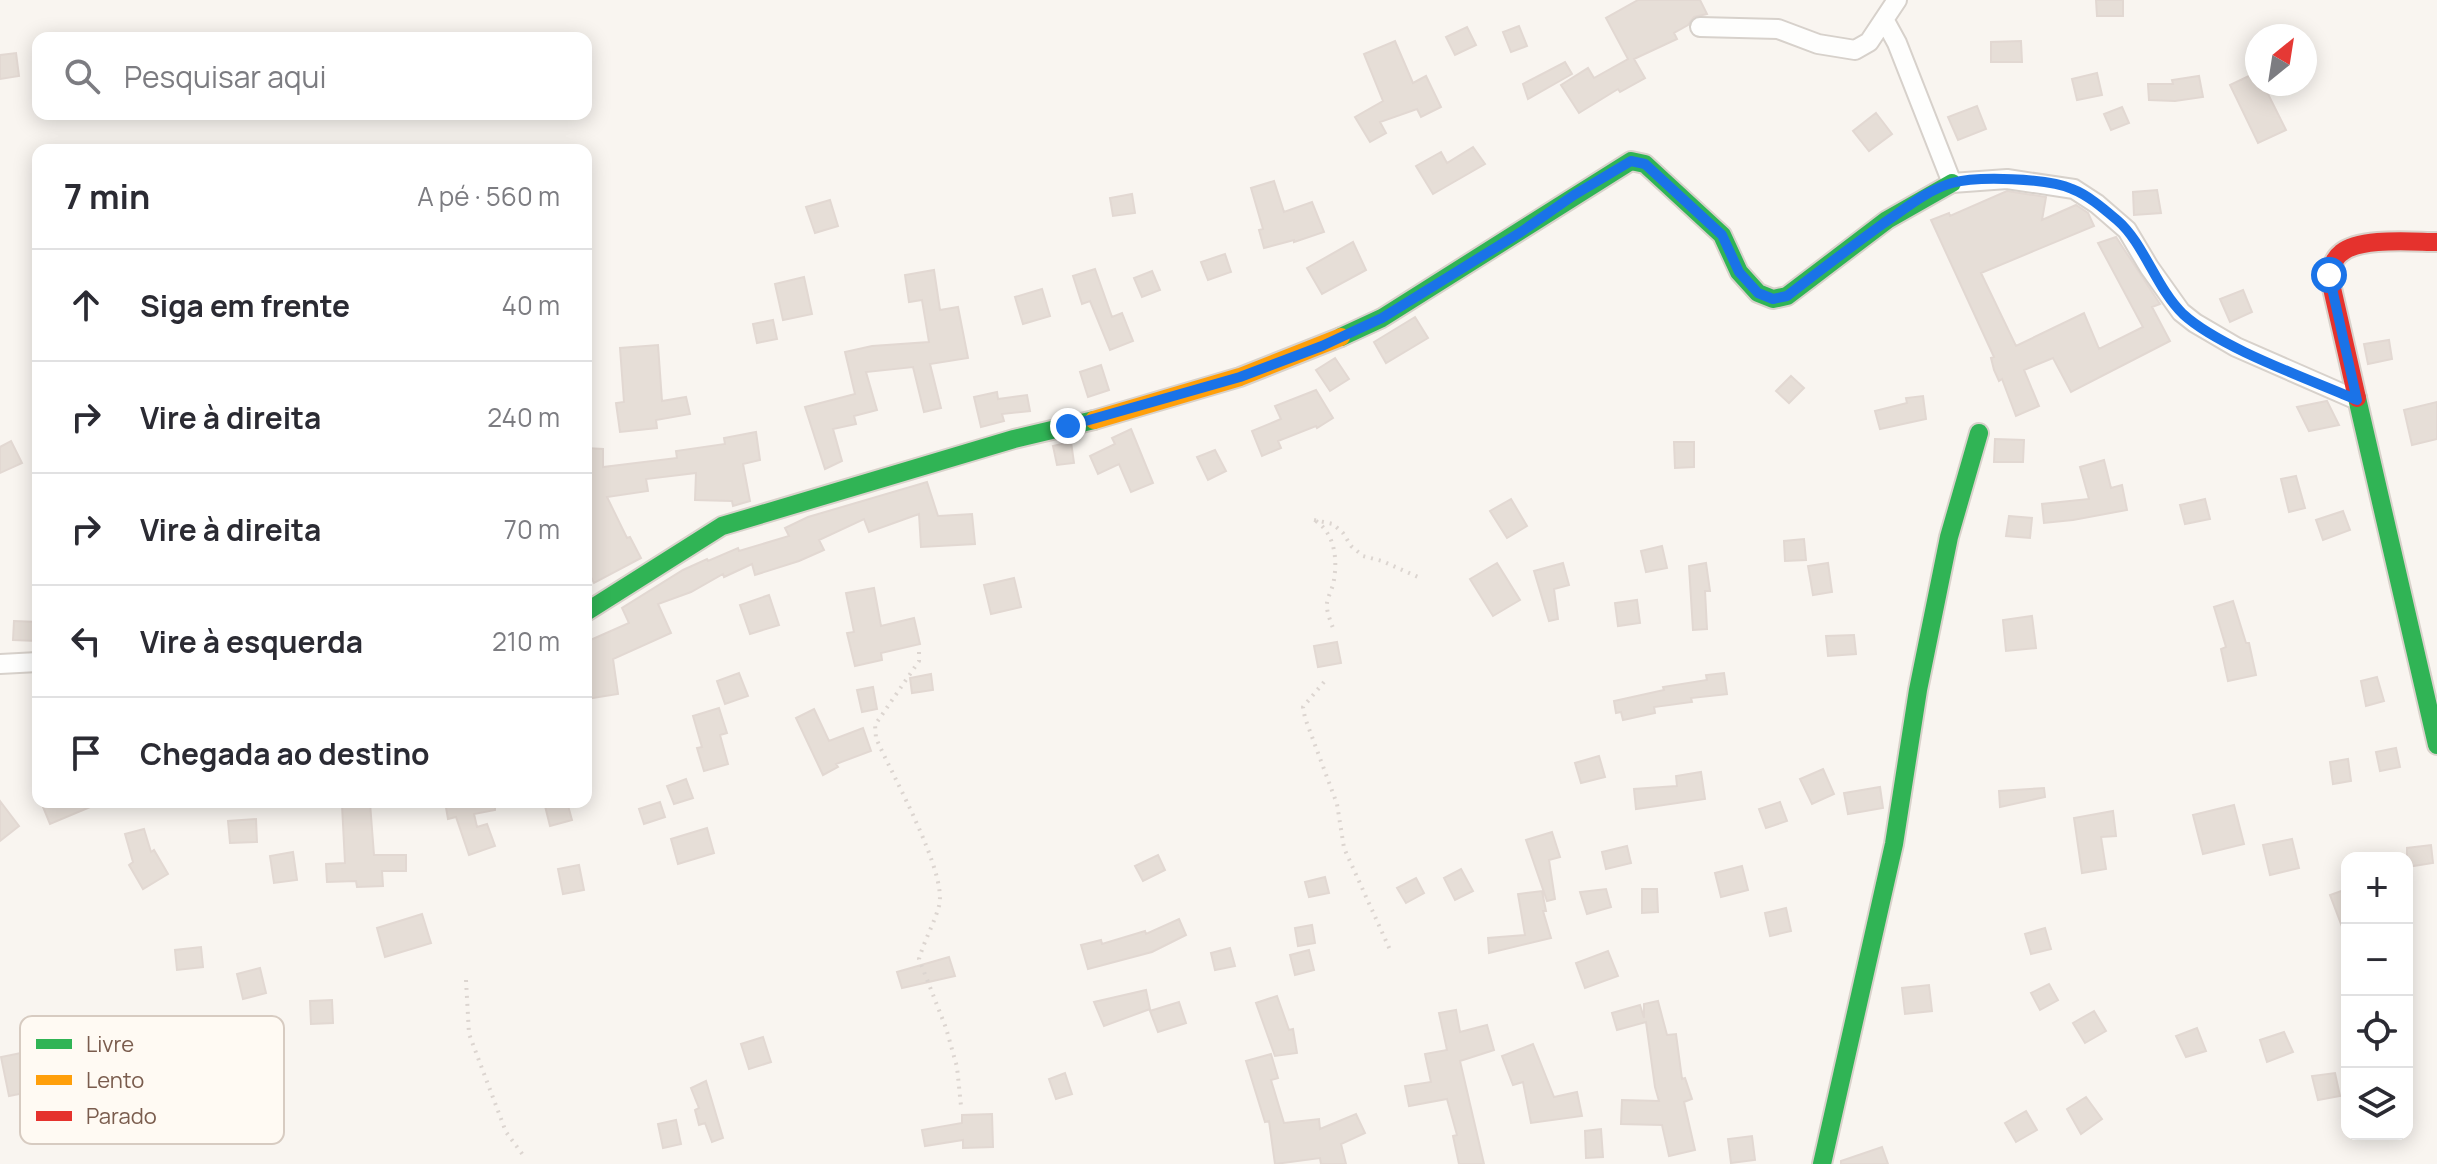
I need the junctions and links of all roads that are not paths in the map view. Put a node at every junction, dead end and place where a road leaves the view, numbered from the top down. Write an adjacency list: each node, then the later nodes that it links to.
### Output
1 (1897, 0): 2 (street)
2 (1885, 21): 3 (street); 4 (street)
3 (1700, 27)
4 (1952, 183): 6 (street); 8 (street)
5 (2437, 242): 6 (street)
6 (2357, 400): 11 (street)
7 (1979, 433): 12 (street)
8 (592, 608)
9 (32, 662): 10 (street)
10 (0, 664)
11 (2436, 736)
12 (1822, 1164)

